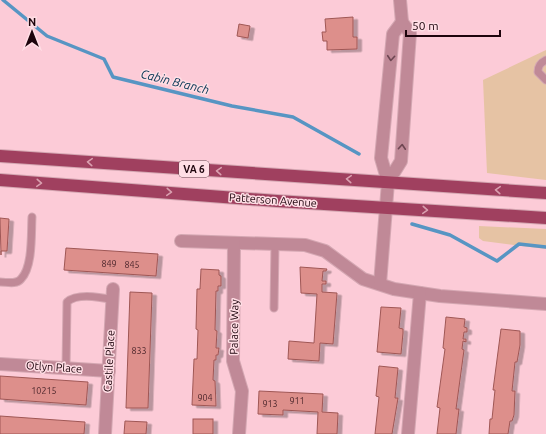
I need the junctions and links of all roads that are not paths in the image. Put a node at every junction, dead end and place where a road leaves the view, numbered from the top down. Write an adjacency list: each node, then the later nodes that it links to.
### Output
1 (400, 0): 2 (street)
2 (402, 22): 7 (street, one-way to 7); 7 (street, one-way to 2)
3 (546, 60): 4 (lane)
4 (546, 80)
5 (0, 156): 7 (main road, VA 6, one-way to 5)
6 (0, 180): 9 (main road, Patterson Avenue / VA 6, one-way to 9)
7 (388, 182): 8 (main road, VA 6, one-way to 7); 9 (street)
8 (546, 193)
9 (386, 208): 11 (main road, Patterson Avenue / VA 6, one-way to 11); 16 (street)
10 (32, 217): 15 (lane)
11 (546, 218)
12 (181, 241): 13 (street)
13 (234, 243): 14 (street); 25 (street, Palace Way)
14 (275, 244): 16 (street); 20 (lane)
15 (0, 282)
16 (380, 284): 17 (street)
17 (420, 293): 19 (street); 26 (street)
18 (113, 294): 22 (lane); 23 (street, Castile Place)
19 (546, 304)
20 (274, 308)
21 (0, 364): 22 (street, Otlyn Place)
22 (66, 368): 23 (street, Otlyn Place)
23 (109, 371): 24 (street, Castile Place)
24 (105, 434)
25 (239, 434)
26 (408, 434)

